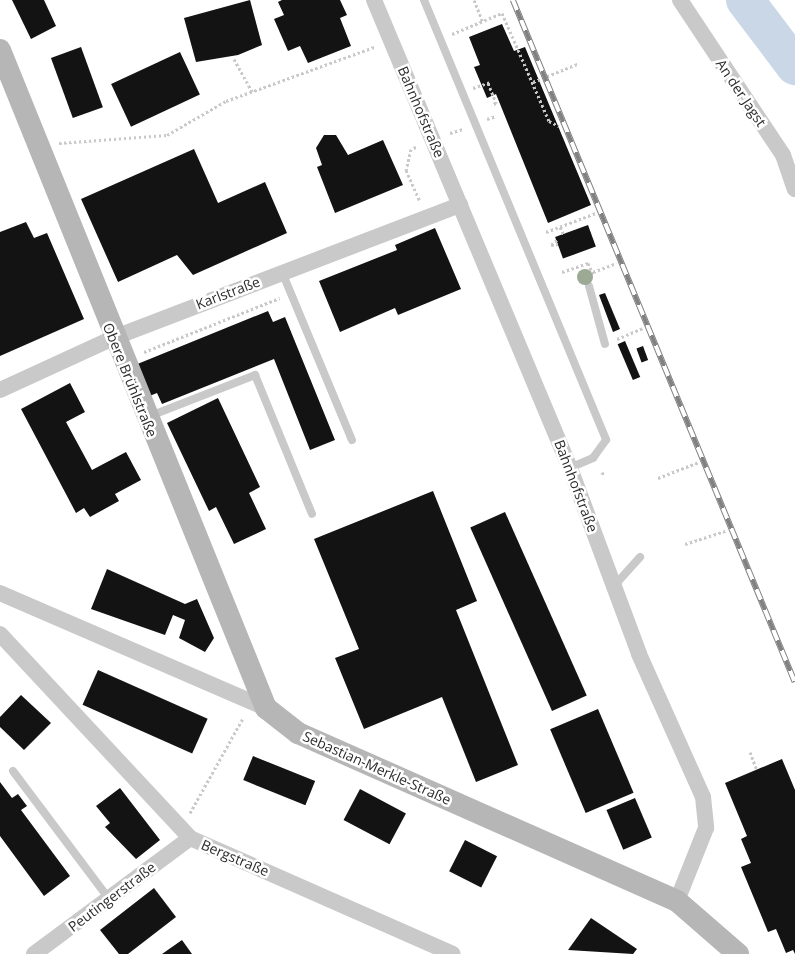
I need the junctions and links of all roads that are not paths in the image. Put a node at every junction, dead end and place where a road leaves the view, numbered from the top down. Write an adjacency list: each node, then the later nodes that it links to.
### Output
1 (374, 0): 6 (street, Bahnhofstraße)
2 (424, 0): 14 (lane)
3 (680, 0): 5 (street, An der Jagst)
4 (0, 50): 9 (street, Obere Brühlstraße)
5 (795, 189)
6 (460, 205): 7 (street, Karlstraße); 14 (street, Bahnhofstraße)
7 (282, 272): 9 (street, Karlstraße); 13 (lane)
8 (589, 286): 10 (lane)
9 (113, 338): 11 (street, Karlstraße); 12 (street, Obere Brühlstraße)
10 (605, 344)
11 (0, 390)
12 (146, 418): 15 (lane); 20 (street, Obere Brühlstraße)
13 (352, 440)
14 (570, 468): 17 (street, Bahnhofstraße)
15 (312, 514)
16 (640, 557): 17 (lane)
17 (614, 586): 24 (street, Bahnhofstraße)
18 (0, 593): 20 (street, Sebastian-Merkle-Straße)
19 (0, 634): 22 (street, Bergstraße)
20 (259, 705): 24 (street, Sebastian-Merkle-Straße)
21 (13, 771): 23 (lane)
22 (190, 838): 23 (street, Peutingerstraße); 26 (street, Bergstraße)
23 (110, 900): 25 (street, Peutingerstraße)
24 (677, 901): 27 (street)
25 (34, 954)
26 (453, 954)
27 (738, 954)

